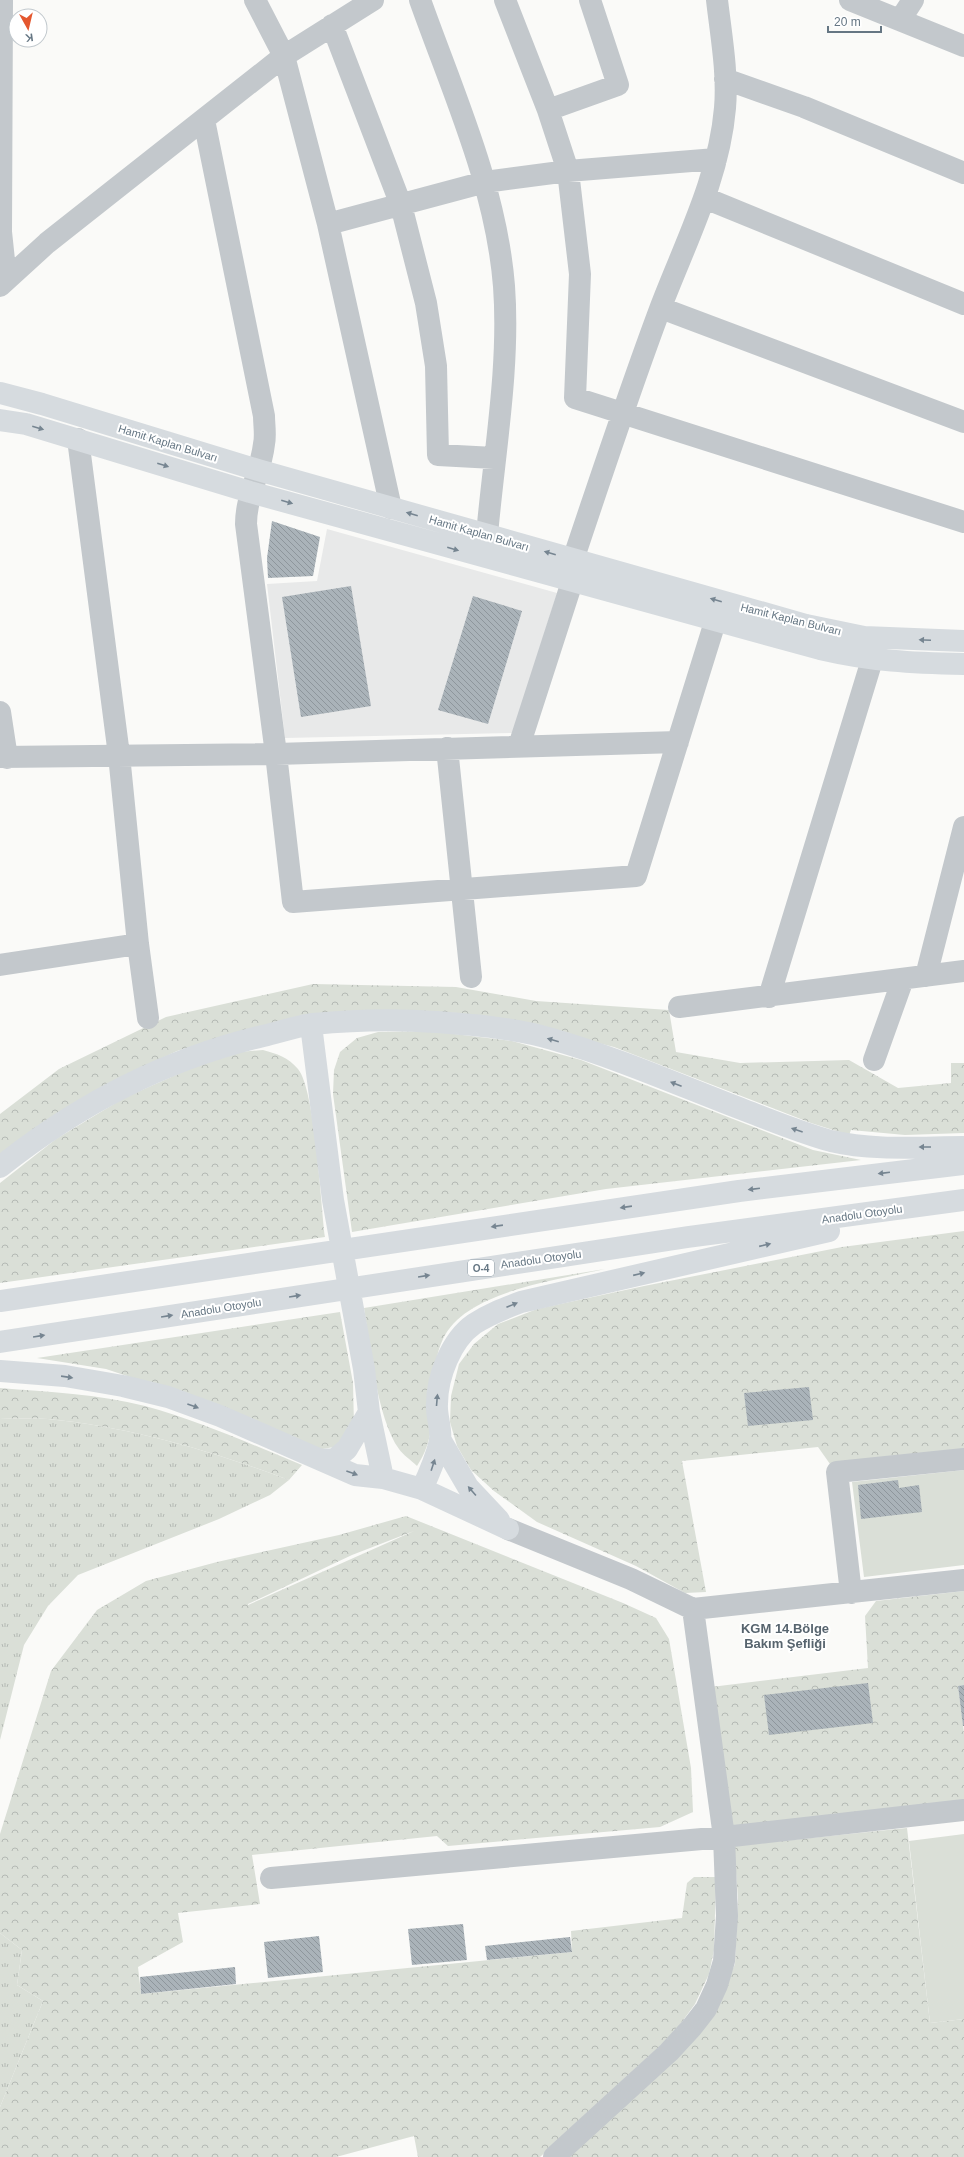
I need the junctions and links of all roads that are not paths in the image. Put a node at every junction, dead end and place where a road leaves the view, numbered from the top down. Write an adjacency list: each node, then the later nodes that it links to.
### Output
1 (2, 0): 24 (street)
2 (256, 0): 13 (street)
3 (373, 0): 11 (street)
4 (420, 0): 20 (street)
5 (505, 0): 15 (street)
6 (590, 0): 15 (street)
7 (717, 0): 14 (street)
8 (850, 0): 10 (street)
9 (913, 0): 10 (street)
10 (900, 20): 12 (street)
11 (332, 25): 13 (street); 22 (street)
12 (964, 46)
13 (284, 56): 16 (street); 23 (street)
14 (725, 79): 17 (street); 19 (street)
15 (548, 110): 18 (street)
16 (204, 120): 24 (street); 33 (street)
17 (716, 159): 18 (street); 21 (street)
18 (568, 171): 20 (street); 28 (street)
19 (964, 173)
20 (486, 182): 22 (street); 32 (street)
21 (705, 198): 25 (street); 26 (street)
22 (402, 206): 23 (street); 32 (street)
23 (328, 224): 35 (street)
24 (3, 282)
25 (964, 304)
26 (661, 308): 28 (street); 30 (street)
27 (0, 393): 33 (main road, Hamit Kaplan Bulvarı)
28 (622, 414): 36 (street); 38 (street)
29 (0, 420): 31 (main road, Hamit Kaplan Bulvarı, one-way to 31)
30 (964, 422)
31 (78, 439): 34 (main road, Hamit Kaplan Bulvarı, one-way to 34); 49 (street)
32 (494, 458): 37 (street)
33 (258, 470): 34 (street); 35 (main road, Hamit Kaplan Bulvarı)
34 (250, 492): 39 (main road, Hamit Kaplan Bulvarı, one-way to 39); 48 (street)
35 (391, 508): 37 (main road, Hamit Kaplan Bulvarı, one-way to 35)
36 (964, 522)
37 (487, 535): 38 (main road, Hamit Kaplan Bulvarı, one-way to 37)
38 (573, 560): 39 (street); 41 (main road, Hamit Kaplan Bulvarı, one-way to 38)
39 (572, 582): 40 (main road, Hamit Kaplan Bulvarı); 46 (street)
40 (715, 622): 42 (main road, Hamit Kaplan Bulvarı); 45 (street)
41 (964, 641)
42 (872, 660): 43 (main road, Hamit Kaplan Bulvarı); 59 (street)
43 (964, 664)
44 (0, 712): 50 (street)
45 (678, 742): 46 (street); 52 (street)
46 (519, 746): 47 (street)
47 (448, 748): 48 (street); 52 (street)
48 (276, 754): 49 (street); 52 (street)
49 (119, 755): 50 (street); 53 (street)
50 (4, 758)
51 (964, 827): 56 (street)
52 (462, 889): 57 (street)
53 (138, 944): 54 (street); 61 (street)
54 (0, 965)
55 (964, 971): 56 (street)
56 (926, 976): 58 (street)
57 (471, 977)
58 (903, 979): 59 (street); 63 (street)
59 (769, 997): 60 (street)
60 (678, 1007)
61 (148, 1018)
62 (311, 1025): 64 (main road, one-way to 62); 66 (main road); 71 (main road)
63 (874, 1060)
64 (964, 1147)
65 (964, 1164): 68 (main road, one-way to 68)
66 (0, 1167)
67 (964, 1200): 69 (main road, Anadolu Otoyolu / O-4, one-way to 67); 72 (main road, one-way to 67)
68 (0, 1301)
69 (0, 1342)
70 (0, 1371): 74 (main road, one-way to 74)
71 (369, 1412): 74 (main road); 75 (main road)
72 (440, 1439): 76 (main road, one-way to 72); 77 (main road, one-way to 72)
73 (964, 1459): 79 (street)
74 (321, 1460): 75 (main road, one-way to 75)
75 (383, 1478): 76 (main road)
76 (422, 1489): 77 (main road)
77 (508, 1529): 80 (street)
78 (964, 1580): 79 (street)
79 (850, 1593): 80 (street)
80 (692, 1609): 82 (street)
81 (964, 1810): 82 (street)
82 (724, 1836): 83 (street); 84 (street)
83 (271, 1878)
84 (554, 2157)

